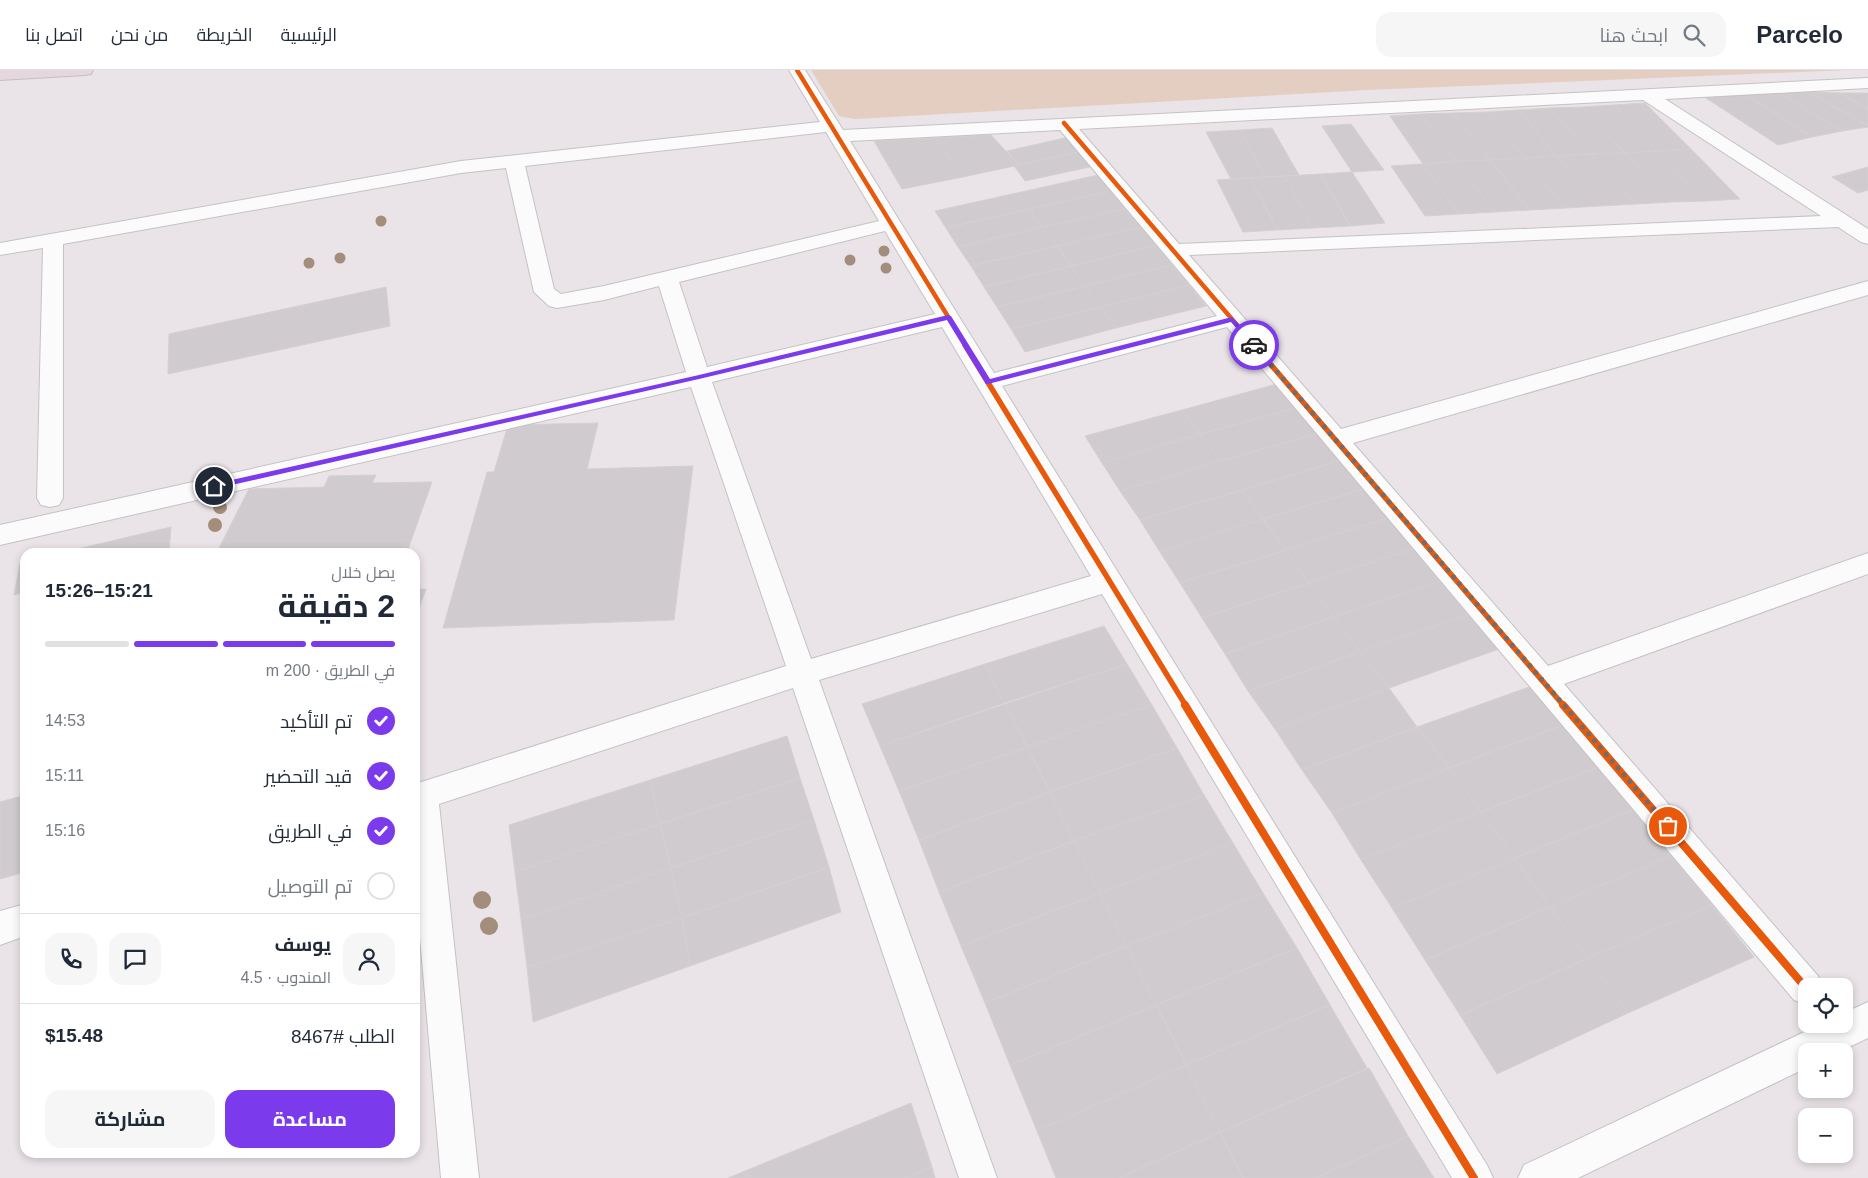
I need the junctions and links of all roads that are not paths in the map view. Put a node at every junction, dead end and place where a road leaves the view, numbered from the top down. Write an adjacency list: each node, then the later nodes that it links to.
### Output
1 (85, 70): 3 (main road)
2 (797, 70): 7 (street)
3 (0, 75)
4 (1867, 84): 5 (street)
5 (1646, 94): 6 (street); 9 (street)
6 (1064, 123): 7 (street); 14 (street)
7 (834, 131): 8 (street); 10 (street)
8 (514, 160): 12 (street); 15 (street)
9 (1843, 221): 11 (street); 14 (street)
10 (892, 224): 15 (street); 17 (street)
11 (1868, 238)
12 (53, 240): 13 (street); 22 (street)
13 (0, 249)
14 (1173, 250): 18 (street)
15 (667, 278): 19 (street)
16 (1868, 288): 21 (street)
17 (948, 318): 19 (street); 20 (street)
18 (1232, 319): 20 (street); 21 (street)
19 (699, 377): 23 (street); 26 (street)
20 (988, 382): 25 (street)
21 (1336, 439): 27 (street)
22 (50, 498)
23 (0, 534)
24 (1868, 563): 27 (street)
25 (1110, 581): 26 (street); 36 (street)
26 (802, 673): 28 (street); 35 (street)
27 (1542, 680): 32 (street)
28 (420, 796)
29 (420, 805): 34 (street)
30 (20, 922): 31 (street)
31 (0, 928)
32 (1798, 979)
33 (1833, 1033): 37 (street)
34 (460, 1178)
35 (978, 1178)
36 (1474, 1178)
37 (1537, 1178)

